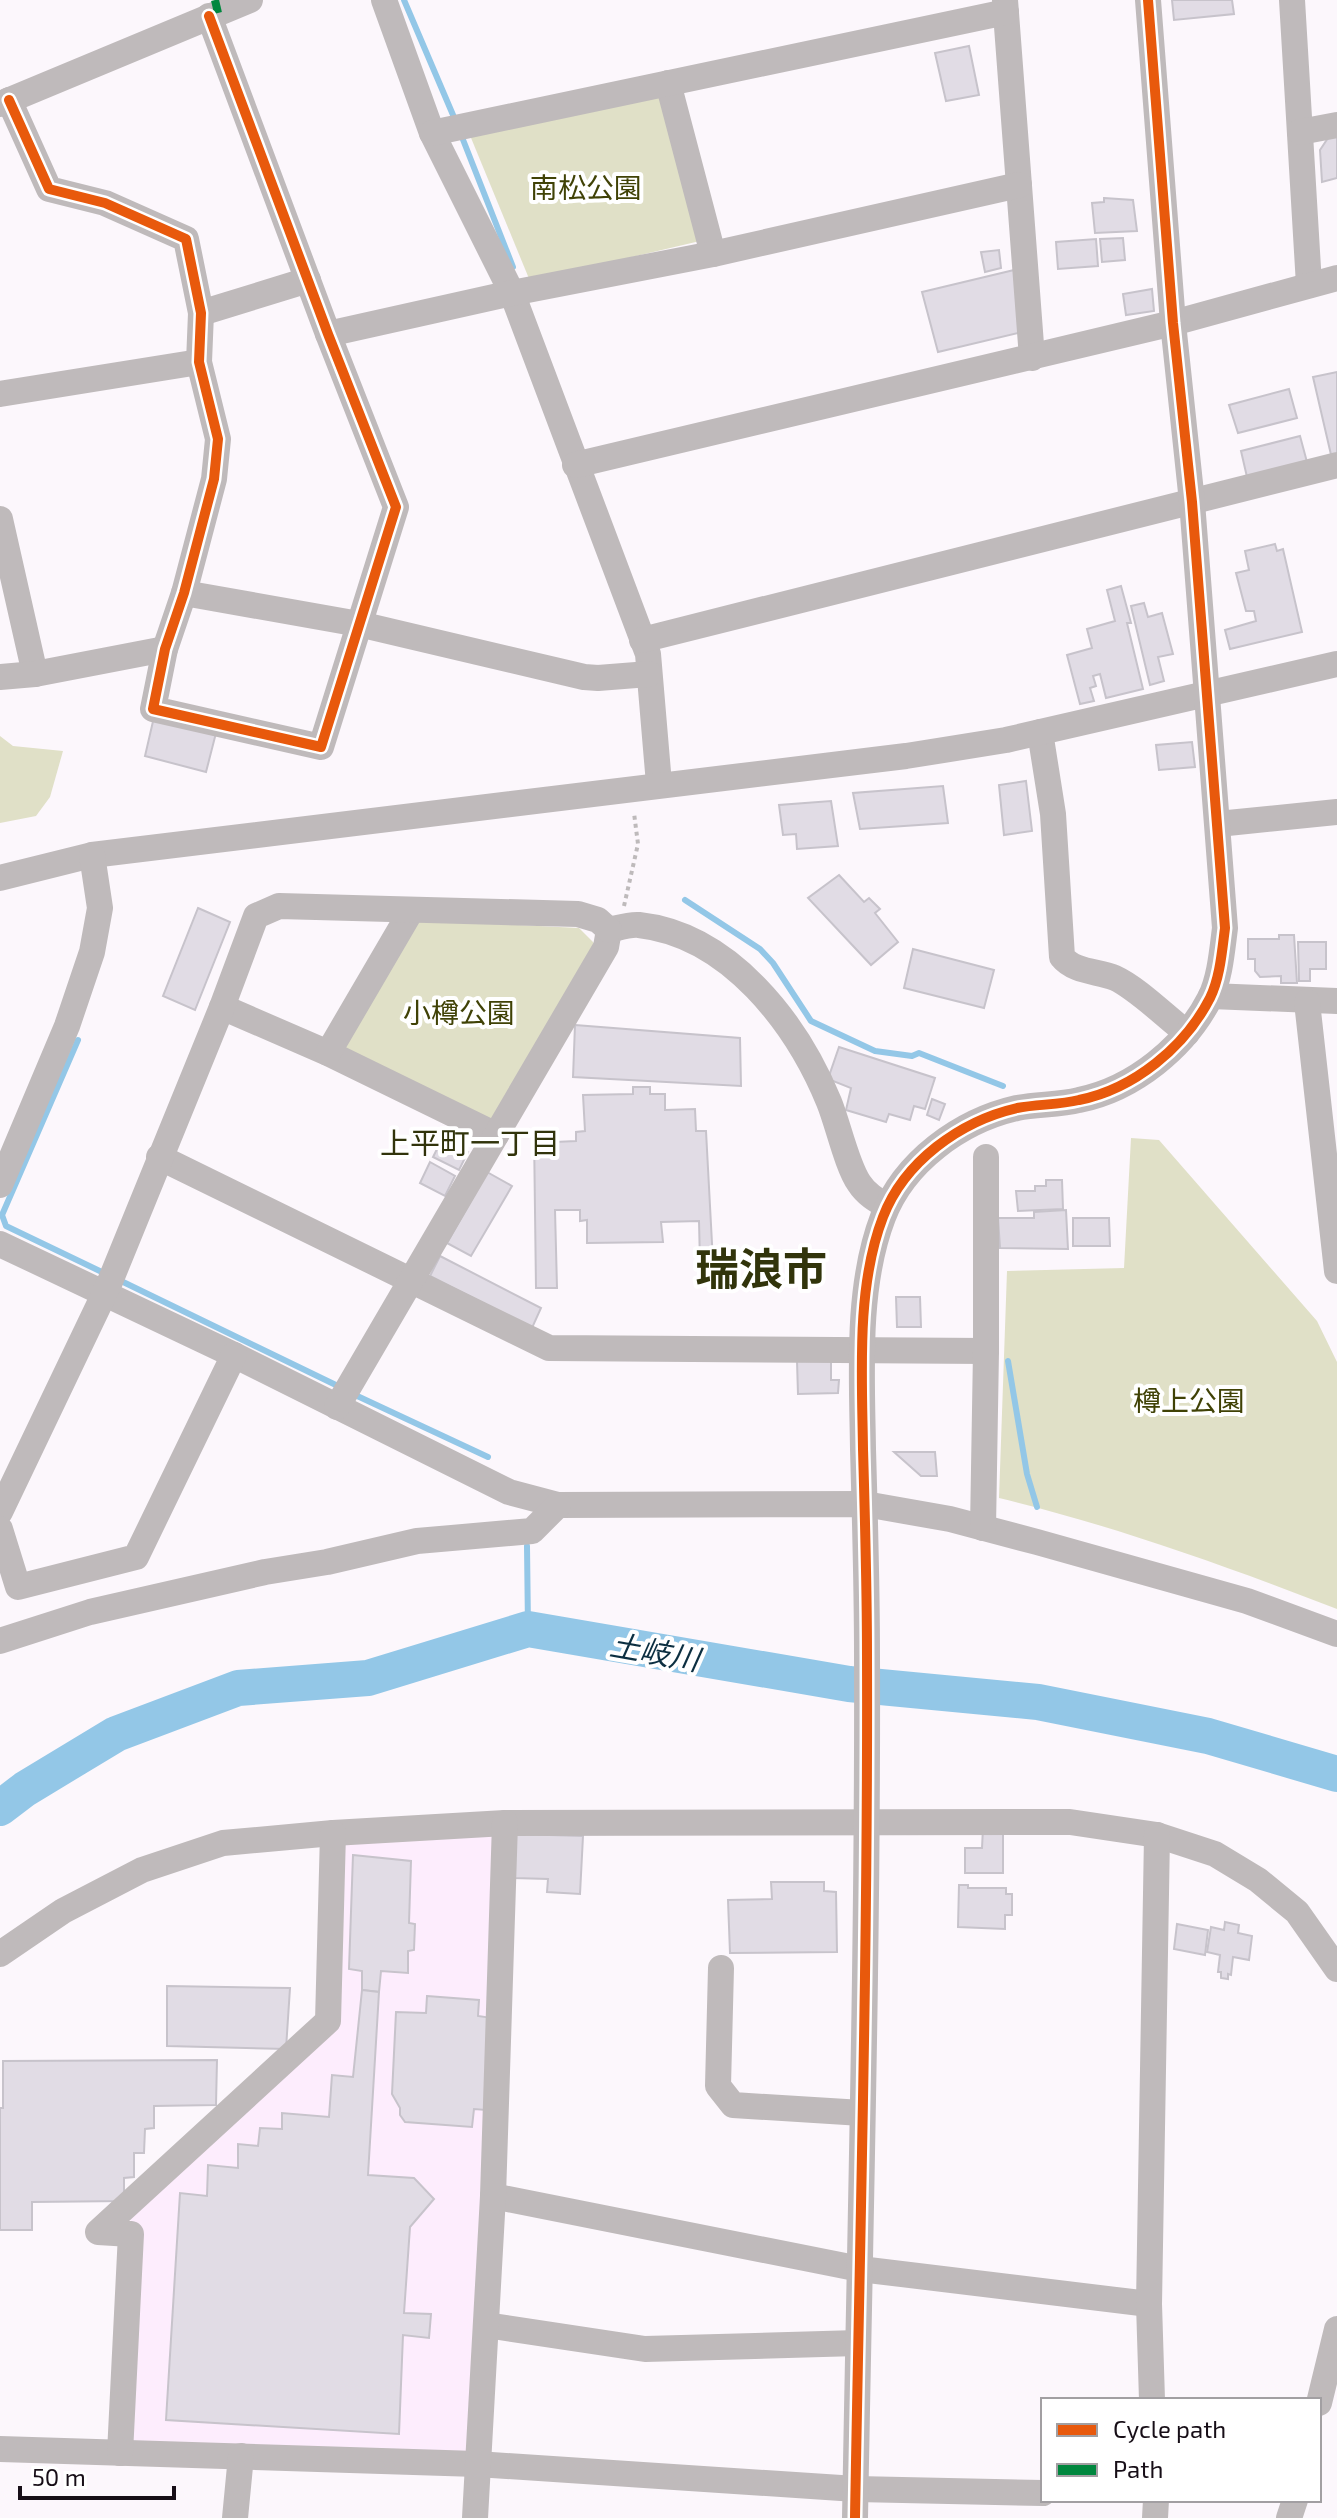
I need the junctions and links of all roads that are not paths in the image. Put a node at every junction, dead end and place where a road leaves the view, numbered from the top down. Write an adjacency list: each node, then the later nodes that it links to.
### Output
1 (250, 0): 6 (street)
2 (384, 0): 11 (street)
3 (1148, 0): 19 (street)
4 (1292, 0): 10 (street)
5 (1005, 6): 7 (street); 12 (street)
6 (209, 16): 8 (street); 15 (street)
7 (668, 83): 11 (street); 13 (street)
8 (4, 102): 18 (street)
9 (1337, 125): 10 (street)
10 (1300, 132): 16 (street)
11 (432, 133): 17 (street)
12 (1019, 185): 13 (street); 21 (street)
13 (713, 254): 17 (street)
14 (1337, 278): 16 (street)
15 (308, 280): 18 (street); 20 (street)
16 (1309, 285): 19 (street)
17 (512, 293): 20 (street); 24 (street)
18 (201, 313): 22 (street)
19 (1173, 323): 21 (street); 26 (street)
20 (328, 334): 29 (street)
21 (1032, 358): 24 (street)
22 (199, 362): 23 (street); 28 (street)
23 (0, 394)
24 (575, 465): 30 (street)
25 (1337, 465): 26 (street)
26 (1192, 502): 30 (street); 36 (street)
27 (0, 519): 33 (street)
28 (184, 593): 29 (street); 31 (street)
29 (359, 624): 31 (street); 34 (street)
30 (642, 640): 34 (street)
31 (165, 649): 33 (street)
32 (1337, 664): 36 (street)
33 (35, 674): 35 (street)
34 (649, 674): 38 (street)
35 (0, 677)
36 (1207, 692): 37 (street); 40 (street)
37 (1040, 732): 38 (street); 49 (street)
38 (659, 784): 41 (street)
39 (1337, 812): 40 (street)
40 (1218, 824): 45 (street)
41 (92, 855): 42 (street); 55 (street)
42 (0, 878)
43 (411, 911): 44 (street); 48 (street); 50 (street)
44 (614, 929): 51 (street); 56 (street)
45 (1211, 996): 47 (street); 49 (street)
46 (1337, 1001): 47 (street)
47 (1307, 1002): 54 (street)
48 (222, 1007): 50 (street); 52 (street)
49 (1187, 1033): 56 (street)
50 (328, 1053): 51 (street)
51 (496, 1135): 59 (street)
52 (159, 1157): 59 (street); 60 (street)
53 (986, 1157): 62 (street)
54 (1332, 1171): 58 (street)
55 (0, 1185)
56 (887, 1206): 61 (street)
57 (0, 1244): 60 (street)
58 (1337, 1271)
59 (411, 1279): 61 (street); 64 (street)
60 (109, 1282): 63 (street); 67 (street)
61 (861, 1349): 62 (street); 65 (street)
62 (986, 1351): 68 (street)
63 (234, 1355): 64 (street); 69 (street)
64 (343, 1396): 66 (street)
65 (865, 1504): 66 (street); 68 (street); 73 (street)
66 (558, 1505): 71 (street)
67 (0, 1512)
68 (983, 1528): 70 (street)
69 (0, 1529)
70 (1337, 1634)
71 (0, 1641)
72 (505, 1823): 73 (street); 74 (street); 80 (street)
73 (867, 1823): 75 (street); 79 (street)
74 (333, 1833): 76 (street); 89 (street)
75 (1157, 1835): 78 (street); 82 (street)
76 (0, 1954)
77 (721, 1968): 79 (street)
78 (1337, 1969)
79 (862, 2113): 81 (street)
80 (493, 2196): 81 (street); 83 (street)
81 (860, 2269): 82 (street); 85 (street)
82 (1149, 2304): 86 (street)
83 (486, 2325): 85 (street); 91 (street)
84 (1337, 2329): 87 (street)
85 (858, 2343): 92 (street)
86 (1152, 2398)
87 (1320, 2398)
88 (0, 2449): 89 (street)
89 (120, 2453): 90 (street)
90 (241, 2456): 91 (street); 94 (street)
91 (477, 2464): 92 (street); 95 (street)
92 (856, 2489): 93 (street); 96 (street)
93 (1041, 2493)
94 (235, 2518)
95 (475, 2518)
96 (855, 2518)

